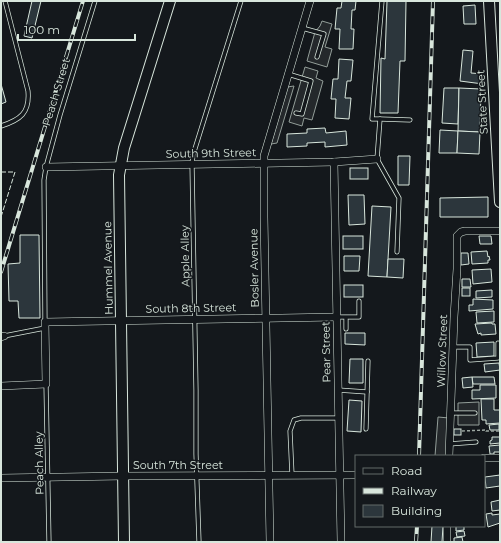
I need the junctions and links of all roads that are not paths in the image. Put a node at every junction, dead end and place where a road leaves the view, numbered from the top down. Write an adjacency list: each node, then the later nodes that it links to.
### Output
1 (4, 1): 8 (lane); 16 (lane)
2 (94, 1): 22 (lane, Peach Street)
3 (170, 1): 21 (main road, Hummel Avenue)
4 (240, 1): 20 (lane, Apple Alley)
5 (310, 1): 9 (street, Bosler Avenue)
6 (382, 1): 14 (lane)
7 (489, 1): 12 (main road, State Street)
8 (1, 2)
9 (302, 28): 10 (lane); 11 (street, Bosler Avenue)
10 (317, 58)
11 (288, 74): 13 (lane); 19 (street, Bosler Avenue)
12 (497, 104): 23 (main road, State Street)
13 (296, 113)
14 (380, 120): 15 (lane); 17 (lane)
15 (410, 120)
16 (1, 126)
17 (377, 159): 18 (street, South 9th Street); 27 (lane)
18 (334, 162): 19 (street, South 9th Street); 29 (street, Pear Street)
19 (264, 163): 20 (street, South 9th Street); 30 (street, Bosler Avenue)
20 (192, 164): 21 (street, South 9th Street); 33 (lane, Apple Alley)
21 (120, 165): 22 (street, South 9th Street); 32 (main road, Hummel Avenue)
22 (46, 167): 34 (lane)
23 (499, 171): 24 (main road, State Street)
24 (500, 191): 25 (main road, State Street)
25 (500, 202)
26 (500, 231): 38 (street, Willow Street)
27 (398, 252)
28 (359, 301): 31 (lane)
29 (336, 317): 30 (street, South 8th Street); 31 (lane); 43 (street, Pear Street)
30 (266, 318): 33 (street, South 8th Street); 57 (street, Bosler Avenue)
31 (346, 318): 35 (lane)
32 (120, 320): 33 (street, South 8th Street); 34 (street, South 8th Street); 56 (main road, Hummel Avenue)
33 (194, 320): 54 (lane, Apple Alley)
34 (45, 325): 36 (lane); 41 (street)
35 (346, 329)
36 (3, 336)
37 (498, 343): 39 (lane)
38 (453, 347): 39 (lane); 46 (street, Willow Street)
39 (499, 348)
40 (368, 361): 44 (lane)
41 (46, 384): 42 (street); 60 (lane, Peach Alley)
42 (1, 386)
43 (338, 390): 44 (lane); 47 (street, Pear Street)
44 (367, 392): 48 (lane)
45 (474, 413): 46 (lane)
46 (450, 414): 50 (street, Willow Street)
47 (338, 418): 58 (lane); 59 (street, Pear Street)
48 (366, 429)
49 (476, 442): 50 (lane)
50 (450, 444): 51 (street, Willow Street)
51 (449, 455)
52 (485, 458): 53 (street)
53 (500, 458)
54 (197, 475): 56 (street, South 7th Street); 57 (street, South 7th Street); 65 (lane, Apple Alley)
55 (355, 475): 59 (street, South 7th Street)
56 (123, 476): 60 (street, South 7th Street); 64 (main road, Hummel Avenue)
57 (270, 476): 58 (street, South 7th Street); 66 (street, Bosler Avenue)
58 (292, 476): 59 (street, South 7th Street)
59 (340, 476): 67 (street, Pear Street)
60 (48, 477): 61 (street, South 7th Street); 63 (lane, Peach Alley)
61 (1, 478)
62 (447, 527): 68 (street)
63 (49, 542)
64 (124, 542)
65 (199, 542)
66 (270, 542)
67 (341, 542)
68 (447, 542)

